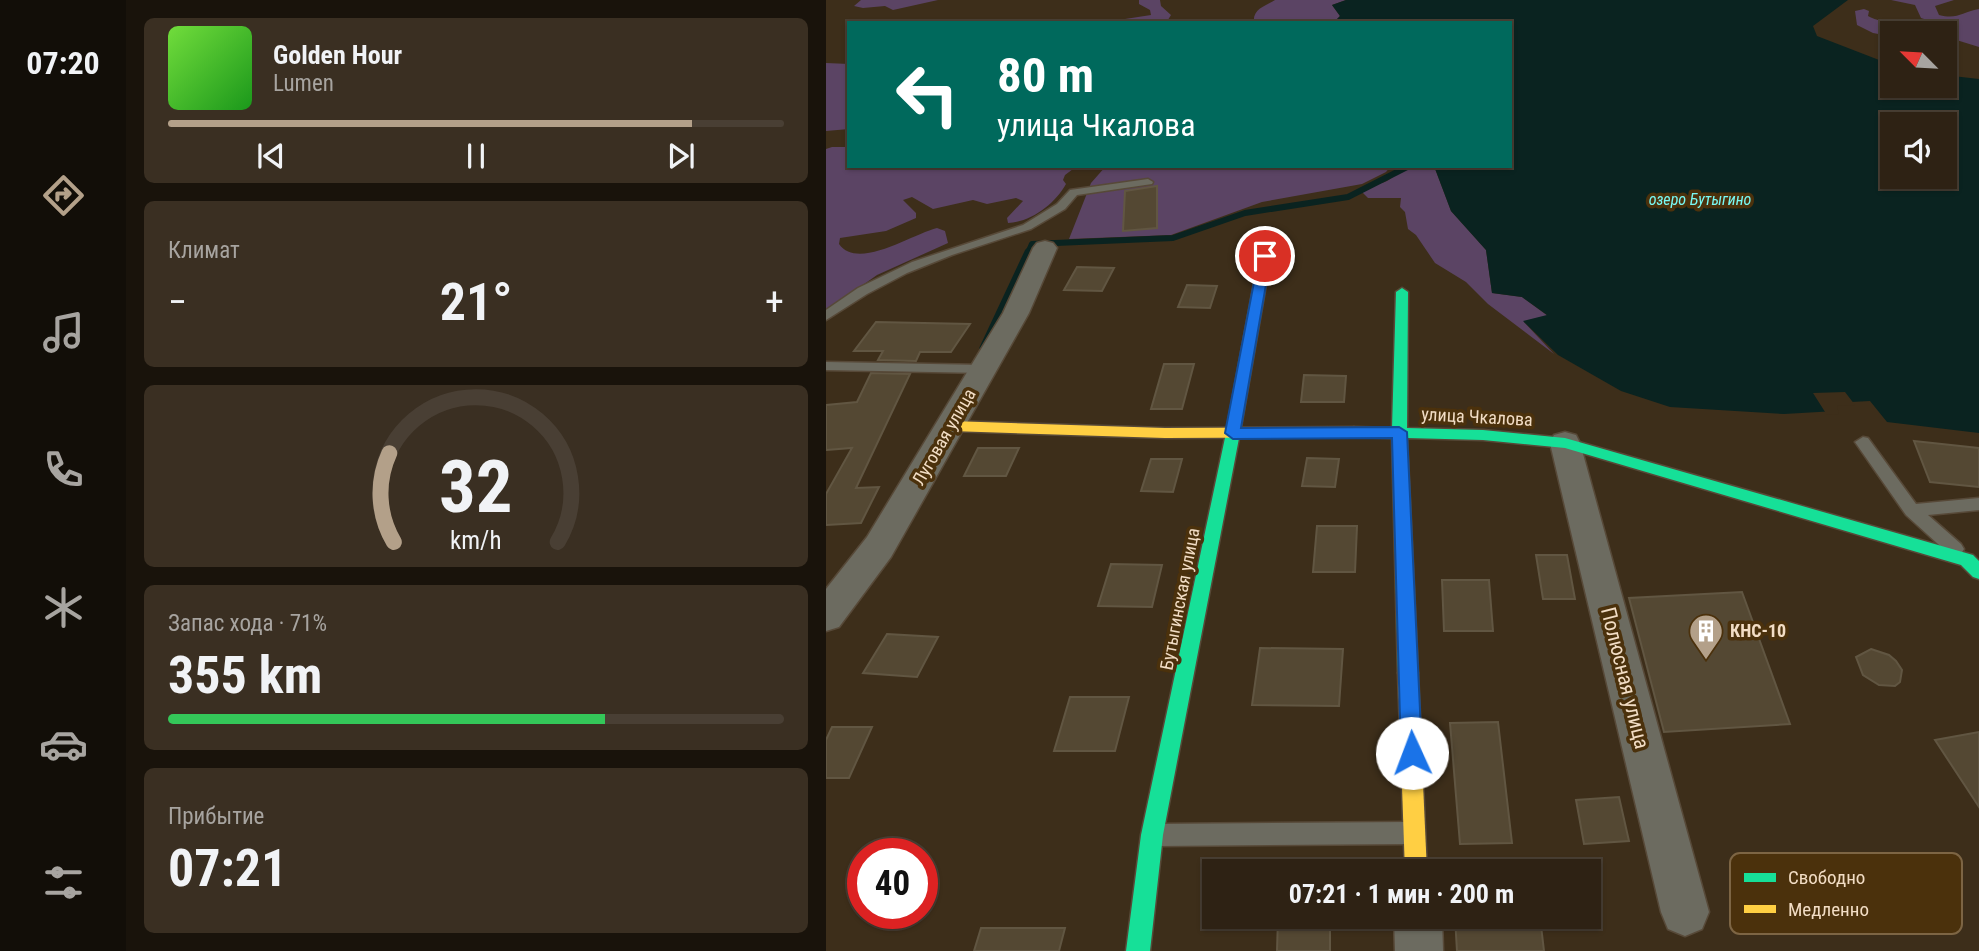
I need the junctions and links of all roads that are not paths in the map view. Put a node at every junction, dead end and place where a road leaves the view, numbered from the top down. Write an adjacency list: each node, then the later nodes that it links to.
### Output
1 (1148, 182): 5 (lane)
2 (1045, 248): 7 (street, Луговая улица)
3 (1265, 256): 10 (street, Бутыгинская улица)
4 (1402, 292): 9 (street)
5 (826, 316)
6 (826, 366): 7 (lane)
7 (984, 369): 8 (street, Луговая улица)
8 (951, 426): 10 (street, улица Чкалова); 16 (street, Луговая улица)
9 (1399, 432): 10 (street, улица Чкалова); 12 (street, улица Чкалова); 17 (street)
10 (1233, 433): 18 (street, Бутыгинская улица)
11 (1863, 442): 14 (lane)
12 (1565, 443): 15 (street, улица Чкалова); 20 (street, Полюсная улица)
13 (1979, 504): 14 (lane)
14 (1912, 510): 15 (lane)
15 (1973, 566)
16 (826, 616)
17 (1415, 833): 18 (lane); 19 (street)
18 (1152, 835): 22 (street, Бутыгинская улица)
19 (1416, 859)
20 (1685, 912)
21 (1418, 929): 23 (street)
22 (1138, 951)
23 (1419, 951)

